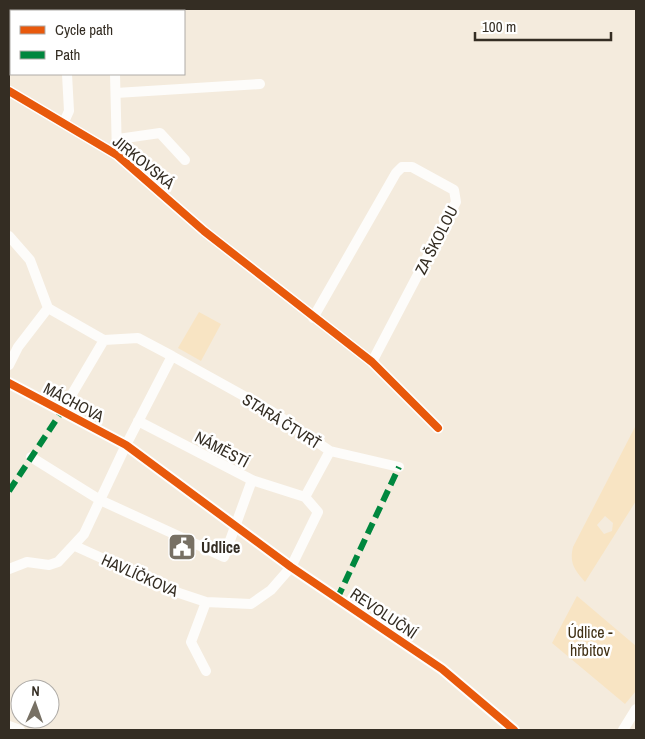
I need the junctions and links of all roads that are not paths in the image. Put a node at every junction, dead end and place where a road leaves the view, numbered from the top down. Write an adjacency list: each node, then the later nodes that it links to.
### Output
1 (67, 75): 6 (street)
2 (115, 75): 5 (street, JIRKOVSKÁ)
3 (260, 84): 5 (street)
4 (9, 92): 6 (street, JIRKOVSKÁ)
5 (116, 92): 7 (street, JIRKOVSKÁ)
6 (64, 122): 8 (street, JIRKOVSKÁ)
7 (118, 139): 8 (street, JIRKOVSKÁ); 9 (street)
8 (117, 155): 12 (street, JIRKOVSKÁ)
9 (185, 160)
10 (9, 236): 11 (street)
11 (48, 308): 13 (street); 16 (street)
12 (313, 318): 15 (street, JIRKOVSKÁ); 15 (street, ZA ŠKOLOU)
13 (104, 340): 14 (street, STARÁ ČTVRŤ); 18 (street)
14 (172, 356): 19 (street); 22 (street, STARÁ ČTVRŤ)
15 (372, 362): 20 (street, JIRKOVSKÁ)
16 (9, 365)
17 (9, 383): 18 (street, MÁCHOVA)
18 (62, 411): 21 (street, MÁCHOVA)
19 (138, 421): 21 (street); 25 (street, NÁMĚSTÍ)
20 (438, 428)
21 (126, 445): 27 (street); 28 (street)
22 (330, 451): 24 (street, STARÁ ČTVRŤ); 26 (street)
23 (31, 458): 27 (street)
24 (399, 467)
25 (252, 480): 26 (street, NÁMĚSTÍ); 28 (street, NÁMĚSTÍ)
26 (305, 497): 30 (street, HAVLÍČKOVA)
27 (100, 500): 28 (street, NÁMĚSTÍ); 29 (street)
28 (234, 525): 30 (street, REVOLUČNÍ)
29 (75, 546): 31 (street); 32 (street, HAVLÍČKOVA)
30 (290, 567): 32 (street, HAVLÍČKOVA); 37 (street, REVOLUČNÍ)
31 (9, 569)
32 (206, 602): 33 (street)
33 (206, 671)
34 (636, 709): 38 (street)
35 (9, 726): 36 (street)
36 (20, 730)
37 (514, 730)
38 (623, 730)

